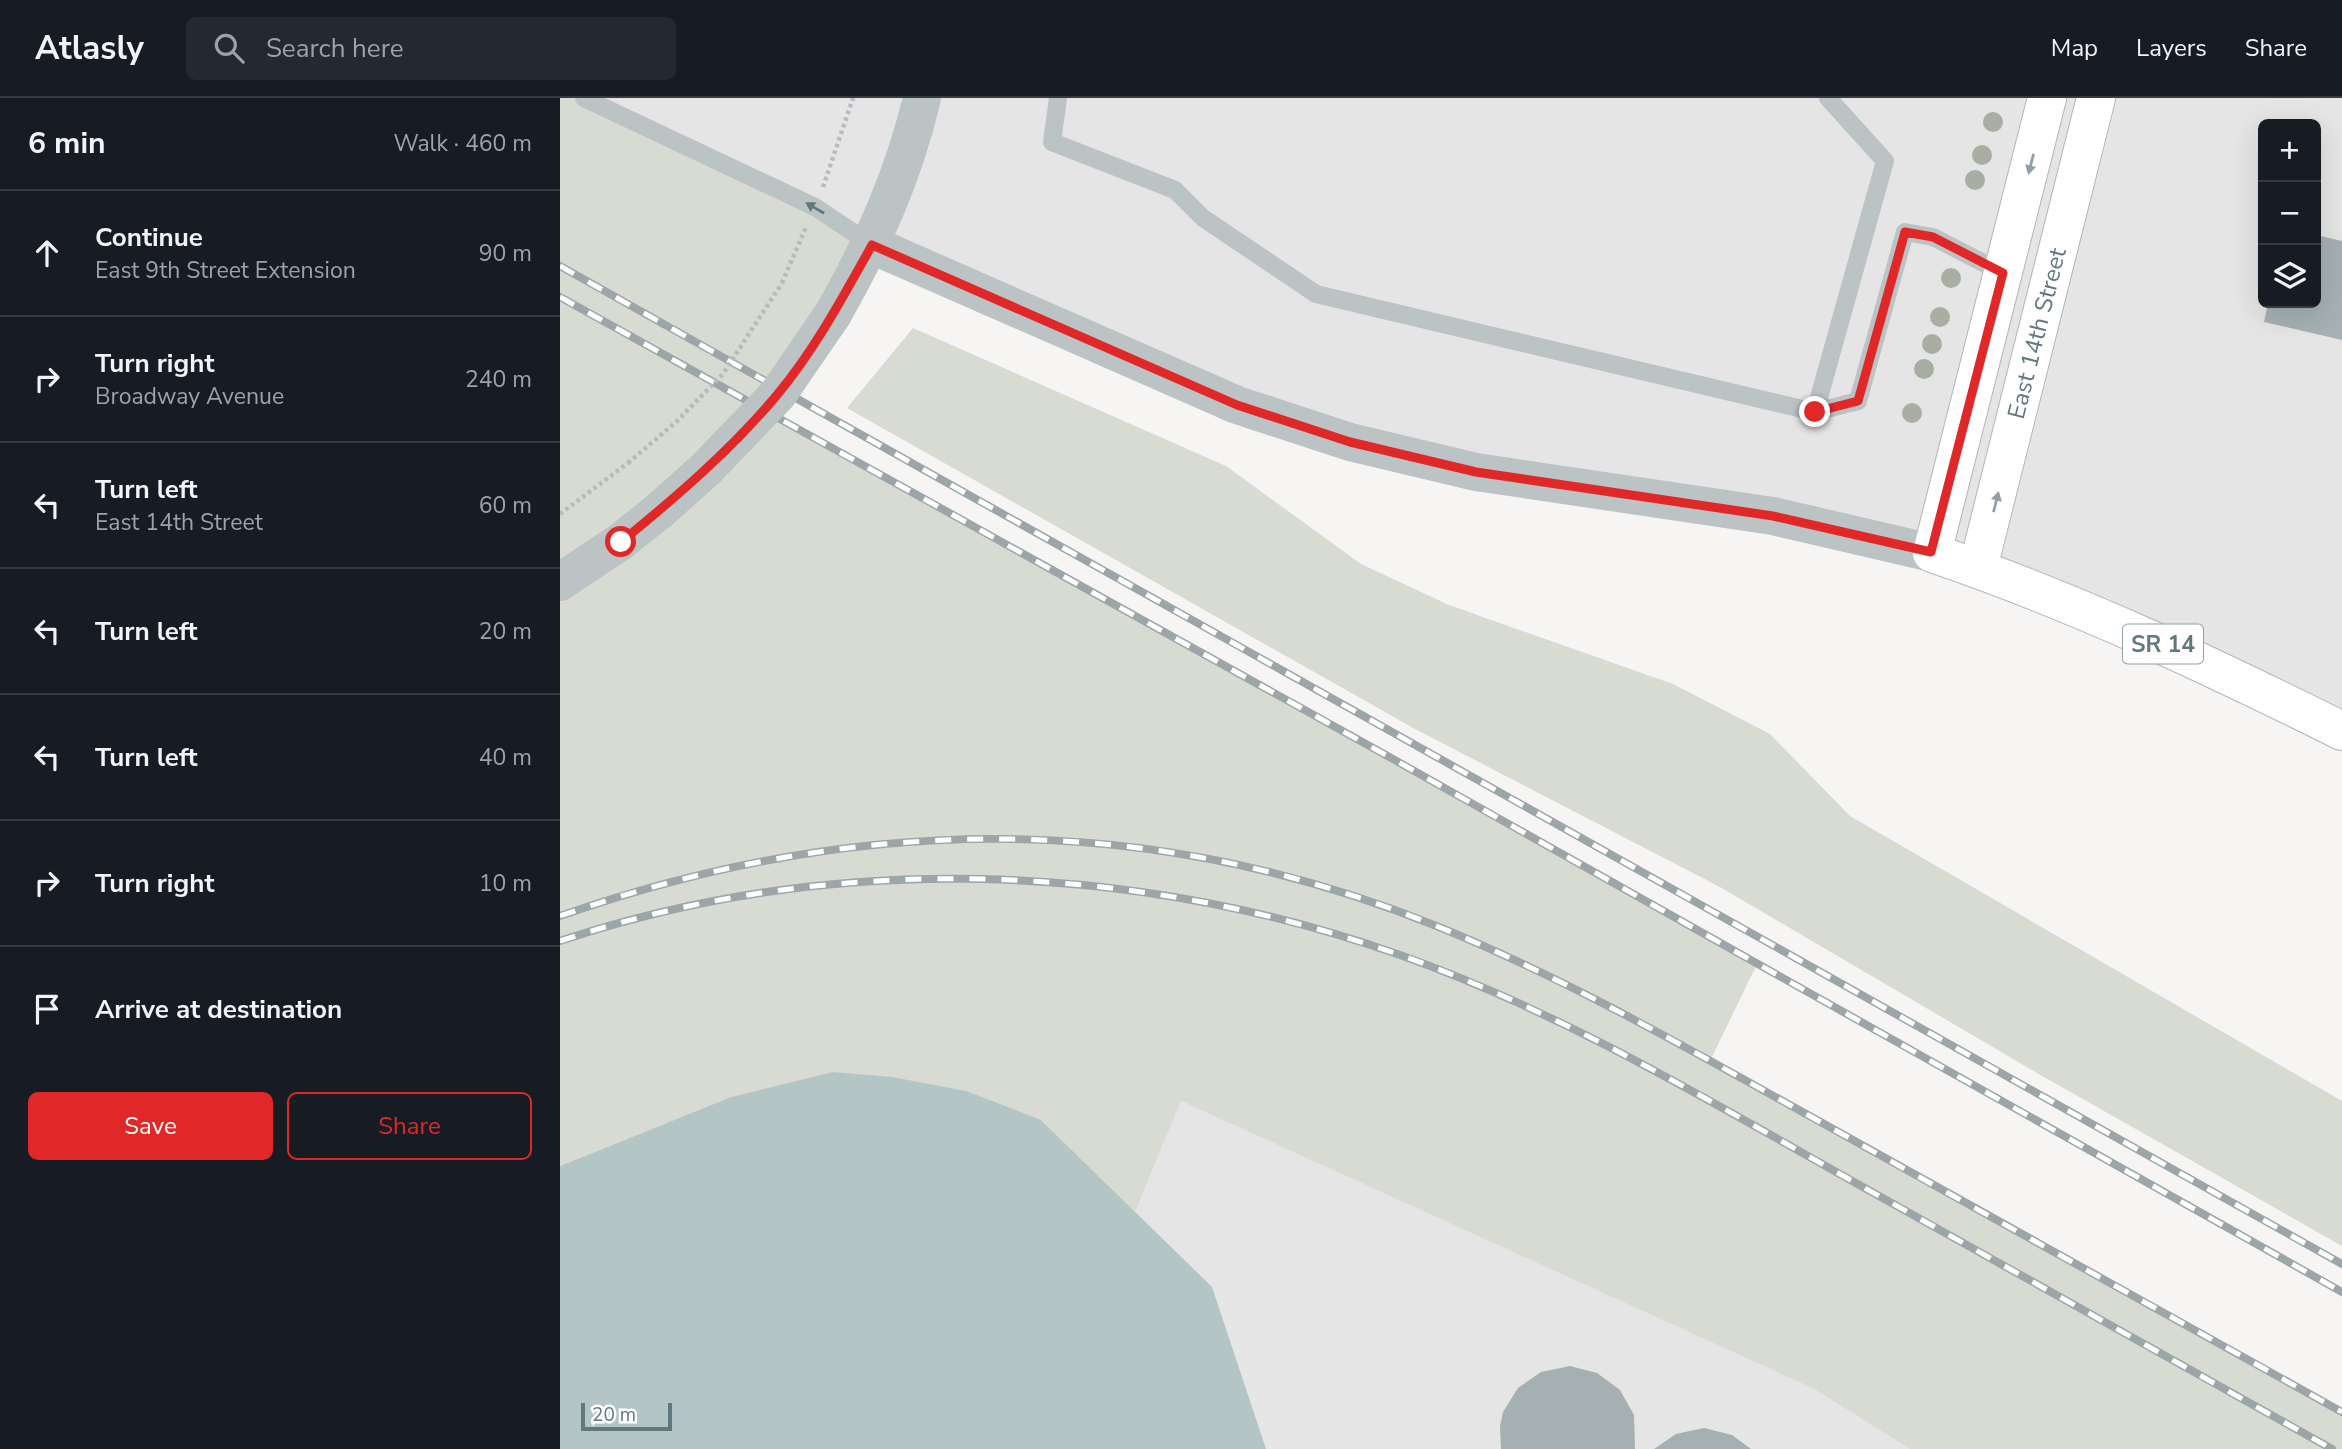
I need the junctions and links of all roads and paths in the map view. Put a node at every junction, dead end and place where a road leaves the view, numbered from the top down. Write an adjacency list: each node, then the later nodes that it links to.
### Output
1 (584, 98): 7 (lane, one-way to 1)
2 (922, 98): 7 (street)
3 (1058, 98): 10 (lane)
4 (1828, 98): 10 (lane)
5 (2047, 98): 8 (main road, East 14th Street, one-way to 8)
6 (2095, 98): 13 (main road, East 14th Street, one-way to 6)
7 (872, 245): 12 (street); 14 (street, bridge)
8 (2003, 273): 10 (lane); 12 (main road, East 14th Street)
9 (782, 283): 11 (path, bridge)
10 (1815, 412)
11 (560, 514)
12 (1931, 552): 13 (main road, SR 14)
13 (1978, 568): 15 (main road, SR 14)
14 (560, 582)
15 (2342, 731)

